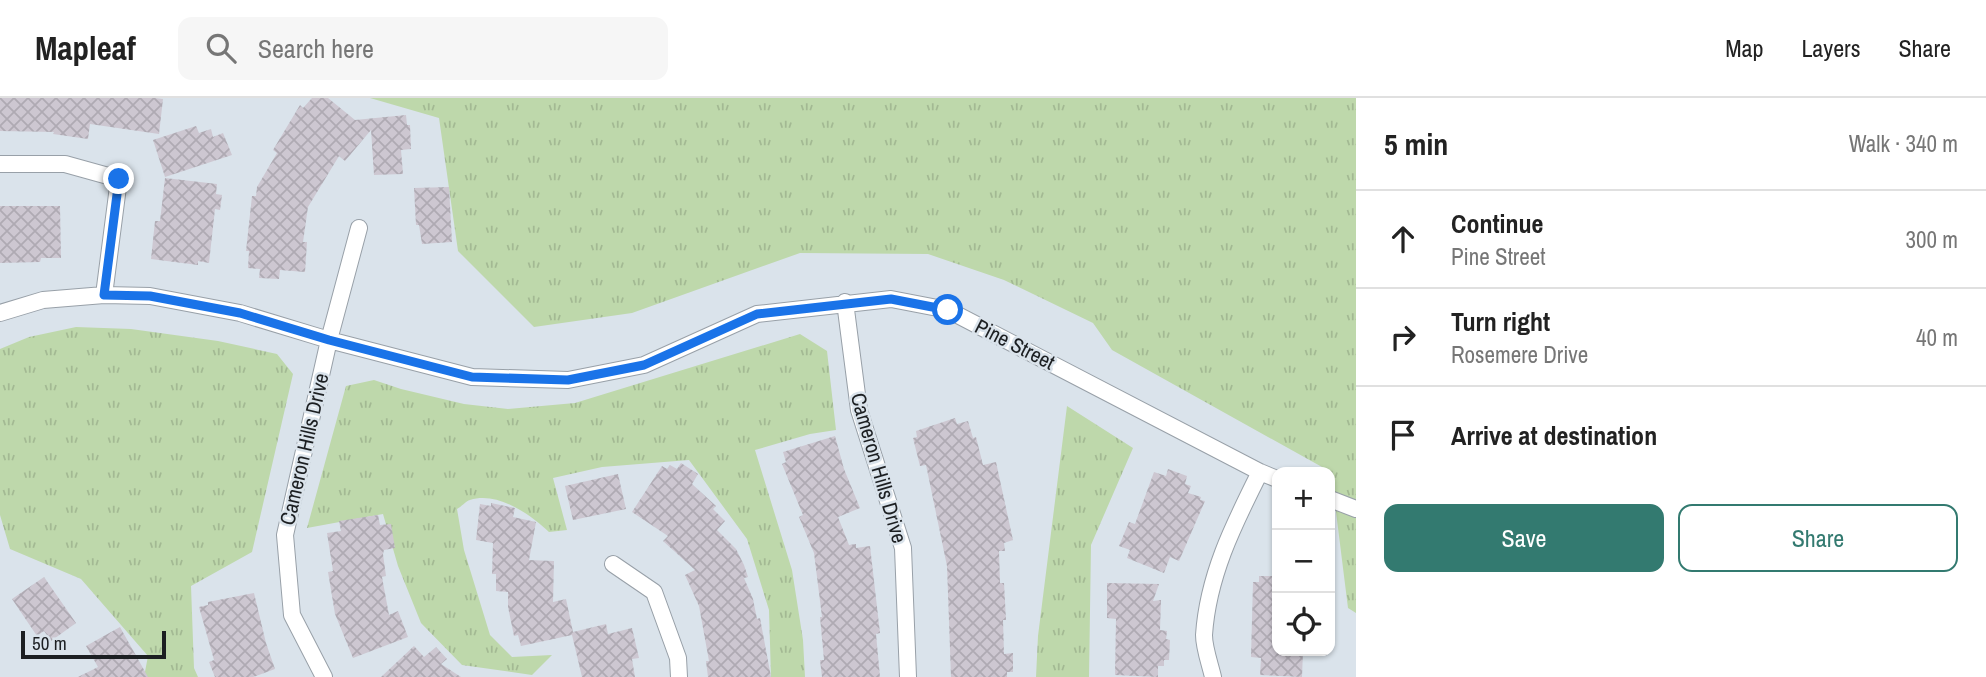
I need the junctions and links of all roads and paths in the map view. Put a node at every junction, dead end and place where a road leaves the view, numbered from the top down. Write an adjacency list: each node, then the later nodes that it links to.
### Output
1 (0, 164): 3 (street)
2 (359, 228): 6 (street, Cameron Hills Drive)
3 (104, 295): 5 (street, Pine Street); 6 (street, Pine Street)
4 (845, 302): 6 (street, Pine Street); 7 (street, Pine Street); 14 (street, Cameron Hills Drive)
5 (0, 313)
6 (329, 340): 12 (street, Cameron Hills Drive)
7 (1260, 472): 8 (street, Pine Street); 15 (street)
8 (1272, 476)
9 (1335, 501): 10 (street)
10 (1356, 509)
11 (613, 564): 13 (street)
12 (324, 677)
13 (679, 677)
14 (908, 677)
15 (1213, 677)

